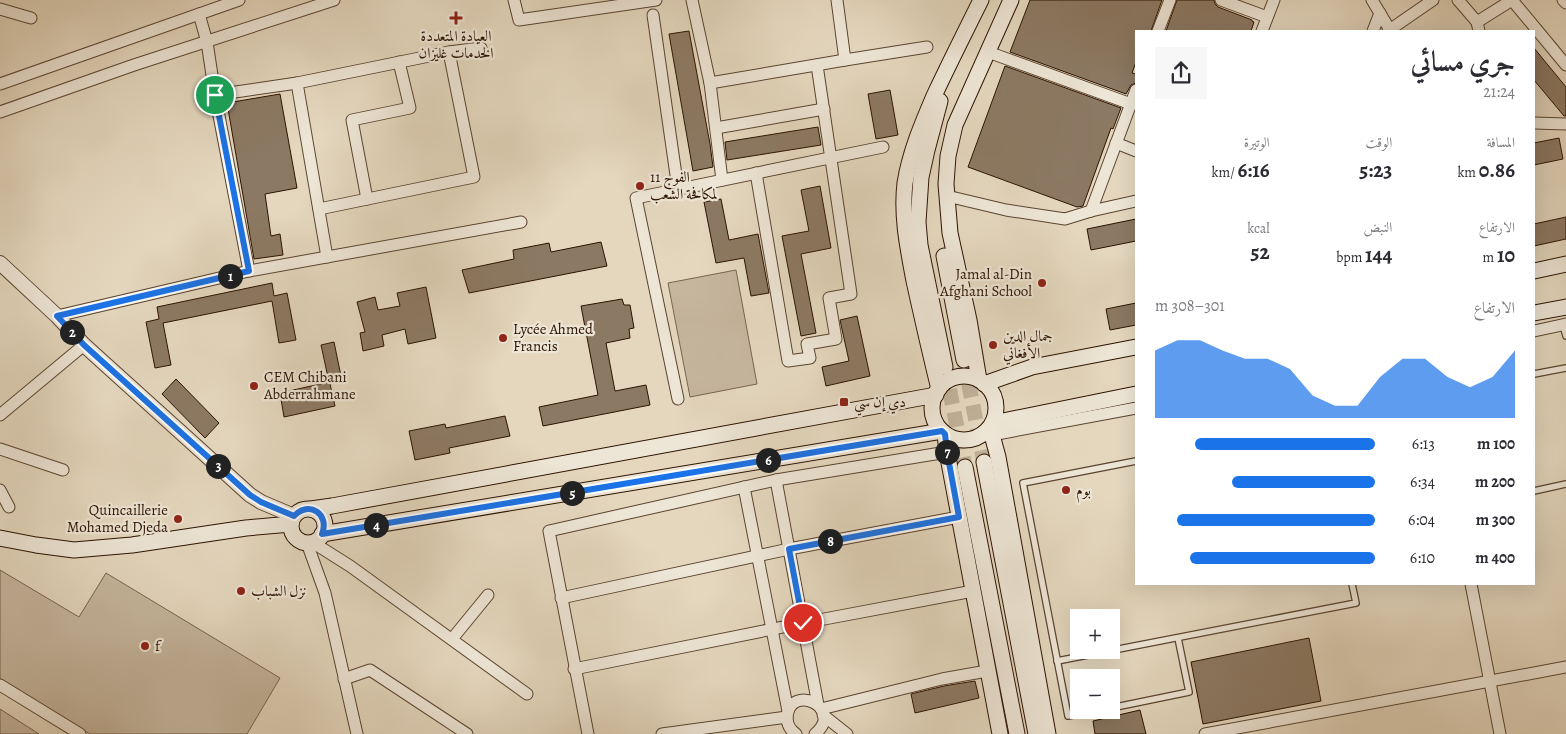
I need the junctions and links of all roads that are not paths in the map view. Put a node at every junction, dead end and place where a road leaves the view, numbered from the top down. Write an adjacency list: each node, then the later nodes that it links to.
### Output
1 (239, 0): 19 (street)
2 (334, 0): 28 (street)
3 (514, 0): 4 (street)
4 (656, 0)
5 (692, 0): 39 (street)
6 (837, 0): 33 (street)
7 (981, 0): 34 (main road)
8 (1011, 0): 32 (main road)
9 (1170, 0): 24 (street)
10 (1220, 0): 21 (street)
11 (1274, 0): 21 (street)
12 (1433, 0): 27 (street)
13 (1458, 0): 23 (street)
14 (1512, 0): 23 (street); 37 (street)
15 (1563, 0): 17 (street)
16 (1373, 4): 26 (street); 27 (street)
17 (1566, 4)
18 (0, 9): 22 (street)
19 (199, 14): 28 (street); 40 (street)
20 (653, 15): 56 (street)
21 (1267, 17): 25 (street)
22 (30, 18)
23 (1478, 27)
24 (1158, 30)
25 (1262, 30)
26 (1373, 30)
27 (1389, 30)
28 (207, 42): 42 (street); 45 (street)
29 (927, 47): 33 (street)
30 (481, 48): 31 (street)
31 (449, 52): 35 (street); 58 (street)
32 (988, 52): 43 (street); 48 (main road)
33 (845, 60): 36 (street)
34 (950, 61): 76 (main road); 80 (main road)
35 (400, 62): 38 (street); 58 (street)
36 (817, 64): 39 (street); 44 (street)
37 (1566, 64)
38 (297, 83): 42 (street); 60 (street)
39 (710, 83): 49 (street)
40 (0, 84)
41 (1135, 93): 43 (street)
42 (215, 95): 66 (street)
43 (1131, 104): 50 (street)
44 (824, 109): 49 (street); 53 (street)
45 (0, 112)
46 (1535, 123): 47 (street)
47 (1566, 124)
48 (955, 125): 57 (main road); 75 (main road)
49 (716, 128): 55 (street)
50 (1116, 143): 52 (street); 61 (street)
51 (883, 147): 53 (street)
52 (1135, 151)
53 (831, 157): 54 (street); 54 (street)
54 (756, 173): 55 (street)
55 (722, 180): 56 (street)
56 (678, 189): 82 (street)
57 (947, 196): 61 (street); 79 (main road)
58 (367, 199): 60 (street)
59 (1135, 201): 61 (street)
60 (318, 210): 63 (street)
61 (1091, 211)
62 (521, 222): 63 (street)
63 (327, 257): 66 (street)
64 (0, 263): 70 (street)
65 (1566, 264): 67 (main road)
66 (249, 271): 70 (street)
67 (1535, 271)
68 (1566, 307): 69 (main road)
69 (1535, 313)
70 (57, 316): 73 (street)
71 (1565, 328): 72 (street)
72 (1535, 331)
73 (84, 345): 84 (street); 101 (street)
74 (1135, 347): 79 (main road)
75 (964, 360)
76 (945, 367)
77 (1566, 368): 78 (lane)
78 (1535, 374)
79 (981, 382): 80 (main road); 85 (main road)
80 (937, 392): 86 (main road); 99 (main road)
81 (1135, 394): 85 (main road)
82 (678, 399)
83 (1135, 408): 85 (street)
84 (0, 415)
85 (991, 429): 86 (main road); 140 (main road)
86 (943, 432): 88 (main road); 103 (main road)
87 (0, 449): 92 (street)
88 (947, 452): 93 (street); 100 (main road)
89 (1135, 461): 115 (lane)
90 (984, 462): 139 (main road)
91 (965, 467): 138 (main road)
92 (63, 470)
93 (776, 480): 95 (street); 104 (street)
94 (1566, 484): 97 (lane)
95 (744, 487): 105 (street); 110 (street)
96 (0, 490): 98 (street)
97 (1535, 491)
98 (9, 507)
99 (311, 509): 101 (main road); 103 (main road)
100 (959, 517): 104 (street); 108 (main road)
101 (292, 520): 102 (main road); 103 (main road)
102 (0, 538)
103 (314, 540): 114 (street); 119 (street)
104 (789, 549): 105 (street); 111 (street)
105 (758, 556): 110 (street); 112 (street)
106 (1352, 585): 113 (lane)
107 (1471, 585): 120 (street)
108 (973, 591): 111 (street); 118 (main road)
109 (488, 594): 114 (street)
110 (561, 598): 117 (street)
111 (803, 623): 112 (street); 124 (street)
112 (772, 629): 117 (street); 125 (street)
113 (1178, 638): 115 (lane); 123 (lane)
114 (452, 639): 122 (street)
115 (1058, 662): 126 (lane)
116 (1566, 667): 120 (street)
117 (574, 669): 131 (street)
118 (987, 670): 124 (street); 137 (main road)
119 (344, 679): 129 (street); 130 (street)
120 (1489, 680): 141 (street); 142 (street)
121 (0, 685): 128 (street)
122 (527, 694)
123 (1120, 706)
124 (821, 709): 125 (street); 135 (street); 136 (street)
125 (788, 714): 127 (street); 134 (street)
126 (1070, 716)
127 (755, 721): 132 (street); 133 (street)
128 (80, 734)
129 (357, 734)
130 (467, 734)
131 (588, 734)
132 (662, 734)
133 (742, 734)
134 (796, 734)
135 (815, 734)
136 (847, 734)
137 (1000, 734)
138 (1017, 734)
139 (1036, 734)
140 (1048, 734)
141 (1205, 734)
142 (1500, 734)

